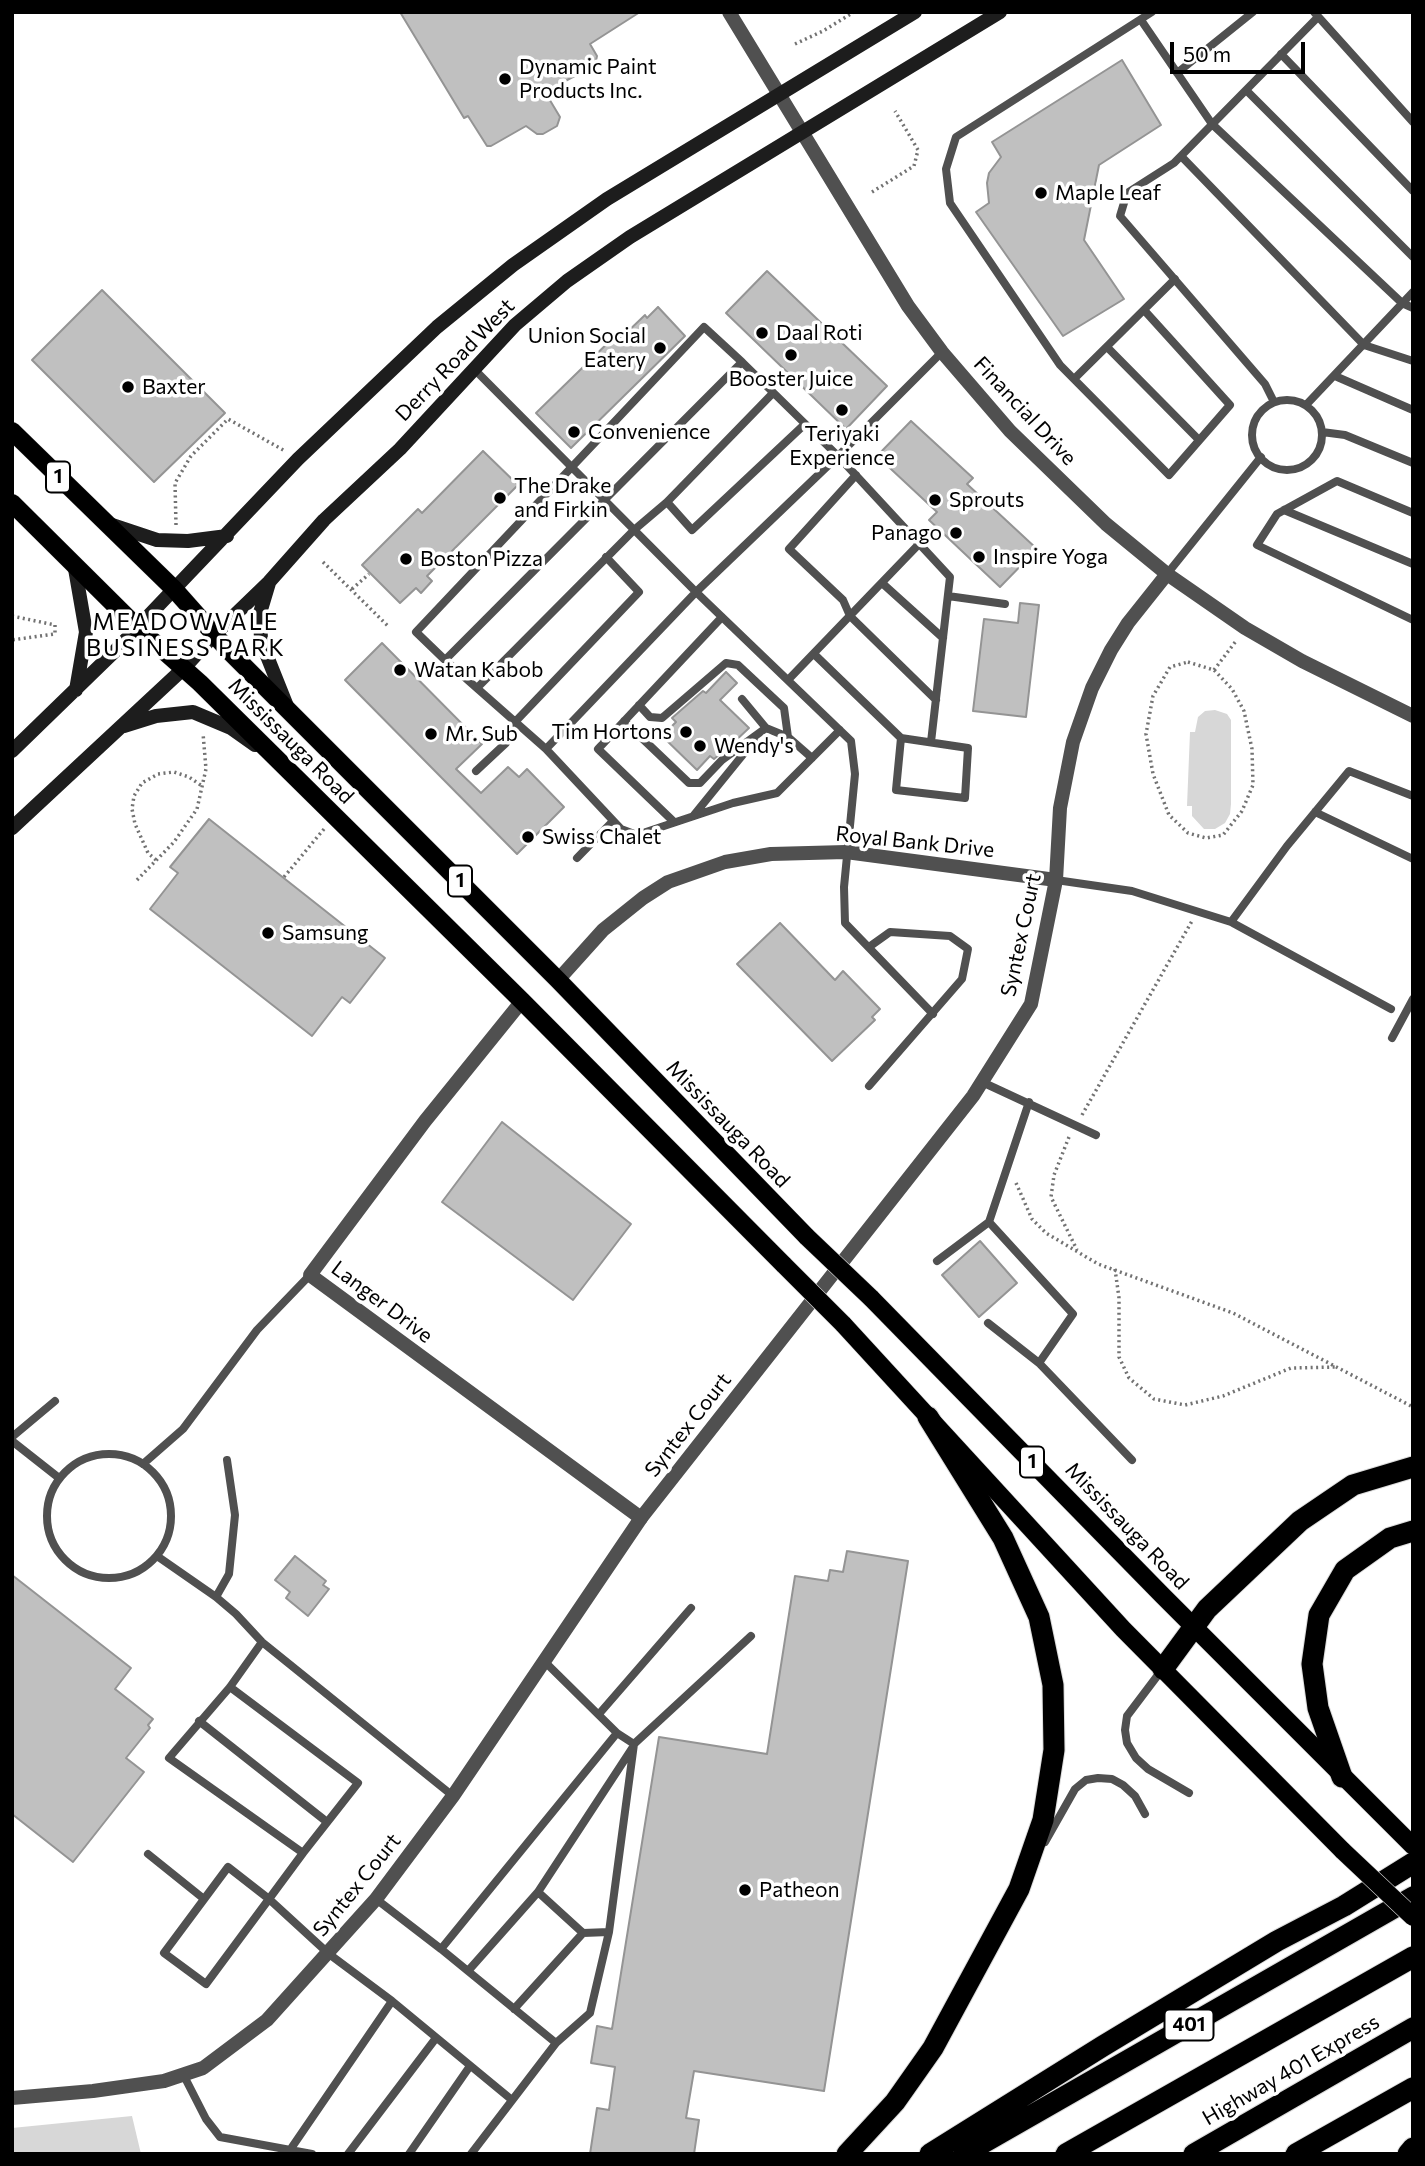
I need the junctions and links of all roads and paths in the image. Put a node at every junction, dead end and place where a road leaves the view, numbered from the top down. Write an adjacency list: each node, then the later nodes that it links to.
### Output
1 (729, 12): 13 (street, Financial Drive)
2 (854, 12): 9 (path)
3 (915, 12): 13 (main road, Derry Road West)
4 (1000, 12): 17 (main road, Derry Road West)
5 (1152, 12): 8 (lane)
6 (1253, 12): 11 (lane)
7 (1316, 14): 10 (lane); 15 (lane)
8 (1141, 20): 11 (lane); 34 (lane)
9 (795, 44)
10 (1282, 54): 12 (lane); 19 (lane)
11 (1177, 73): 16 (lane)
12 (1246, 90): 16 (lane); 21 (lane)
13 (780, 95): 17 (street, Financial Drive); 45 (main road, Derry Road West)
14 (895, 111): 20 (path)
15 (1413, 122)
16 (1212, 124): 18 (lane); 24 (lane)
17 (802, 133): 29 (street, Financial Drive); 32 (main road, Derry Road West)
18 (1181, 156): 22 (lane); 27 (lane)
19 (1413, 191)
20 (872, 192)
21 (1413, 257)
22 (1175, 279): 26 (lane); 36 (lane)
23 (1413, 292): 24 (lane)
24 (1402, 303): 25 (lane); 27 (lane)
25 (1413, 308)
26 (1144, 310): 28 (lane); 42 (lane)
27 (1364, 345): 30 (lane); 33 (lane)
28 (1107, 347): 34 (lane); 42 (lane)
29 (943, 352): 43 (lane); 64 (street, Financial Drive)
30 (1413, 361)
31 (742, 362): 35 (lane); 47 (lane); 49 (lane)
32 (474, 369): 47 (lane); 65 (main road, Derry Road West)
33 (1335, 376): 37 (lane); 38 (lane)
34 (1074, 379): 42 (lane)
35 (773, 393): 39 (lane); 50 (lane)
36 (1274, 402): 37 (lane); 44 (lane)
37 (1306, 405): 41 (lane)
38 (1413, 410)
39 (805, 424): 43 (lane); 50 (lane)
40 (12, 431): 54 (main road, Mississauga Road / 1)
41 (1322, 432): 44 (lane); 46 (lane)
42 (1199, 440)
43 (838, 456): 48 (lane); 69 (lane)
44 (1261, 457): 64 (lane)
45 (298, 459): 56 (path); 57 (main road, Derry Road West)
46 (1413, 463)
47 (573, 466): 49 (lane); 83 (lane)
48 (856, 475): 58 (lane); 73 (lane)
49 (604, 498): 55 (lane); 83 (lane)
50 (667, 502): 55 (lane)
51 (12, 503): 61 (main road, Mississauga Road / 1)
52 (1284, 510): 53 (lane); 62 (lane); 75 (lane)
53 (1413, 513)
54 (104, 523): 57 (main road); 67 (main road, Mississauga Road / 1)
55 (634, 530): 59 (lane); 69 (lane)
56 (176, 531)
57 (227, 536): 67 (main road, Derry Road West)
58 (919, 544): 66 (lane); 70 (lane)
59 (606, 557): 87 (lane); 95 (lane)
60 (323, 562): 68 (path)
61 (74, 563): 77 (main road, Mississauga Road / 1); 88 (main road)
62 (1413, 564)
63 (369, 574): 68 (path)
64 (1167, 575): 78 (street, Financial Drive); 122 (street, Syntex Court)
65 (269, 582): 79 (main road, Derry Road West); 92 (main road)
66 (882, 583): 73 (lane); 80 (lane)
67 (174, 589): 77 (main road, Derry Road West); 79 (main road, Mississauga Road / 1)
68 (352, 590): 76 (path)
69 (696, 592): 74 (lane); 103 (lane)
70 (948, 596): 71 (lane); 80 (lane)
71 (1005, 604)
72 (12, 616): 81 (path)
73 (850, 616): 82 (lane); 90 (lane)
74 (722, 617): 86 (lane); 91 (lane)
75 (1412, 617)
76 (388, 627)
77 (138, 628): 84 (main road, Mississauga Road / 1); 88 (main road, Derry Road West)
78 (1245, 628): 85 (path); 93 (street, Financial Drive)
79 (214, 635): 84 (main road, Derry Road West); 92 (main road, Mississauga Road / 1)
80 (943, 638): 90 (lane)
81 (12, 640)
82 (814, 654): 86 (lane); 101 (lane)
83 (445, 660): 87 (lane)
84 (184, 668): 96 (main road, Derry Road West); 106 (main road, Mississauga Road / 1)
85 (1214, 670): 85 (path)
86 (788, 680): 99 (lane)
87 (477, 688): 95 (lane)
88 (76, 690): 104 (main road, Derry Road West)
89 (743, 698): 98 (lane)
90 (936, 700): 102 (lane)
91 (639, 705): 94 (lane); 100 (lane)
92 (288, 708): 126 (main road, Mississauga Road / 1)
93 (1413, 716)
94 (624, 721): 98 (lane); 114 (lane)
95 (515, 722): 103 (lane); 107 (lane)
96 (120, 727): 106 (main road); 115 (main road, Derry Road West)
97 (202, 728): 108 (path)
98 (766, 728): 100 (lane); 111 (lane)
99 (840, 730): 105 (lane); 116 (lane)
100 (788, 737): 105 (lane)
101 (901, 738): 102 (lane); 102 (lane)
102 (931, 742)
103 (545, 749): 113 (lane)
104 (12, 751)
105 (812, 758): 111 (lane)
106 (276, 760): 112 (main road, Mississauga Road / 1)
107 (477, 771)
108 (202, 786): 119 (path); 119 (path)
109 (1413, 796): 110 (lane)
110 (1315, 812): 118 (lane); 124 (lane)
111 (694, 815): 114 (lane)
112 (334, 817): 120 (path); 128 (main road, Mississauga Road / 1)
113 (613, 821): 114 (lane); 117 (lane)
114 (673, 821)
115 (12, 828)
116 (846, 852): 122 (street, Royal Bank Drive); 125 (lane); 126 (street, Royal Bank Drive)
117 (577, 858)
118 (1413, 859)
119 (156, 860): 121 (path)
120 (284, 877)
121 (137, 880)
122 (1056, 880): 123 (lane); 132 (street, Syntex Court)
123 (1198, 911): 124 (lane); 135 (path)
124 (1231, 922): 129 (lane)
125 (869, 947): 130 (lane); 130 (lane)
126 (558, 980): 160 (main road, Mississauga Road / 1, bridge)
127 (1413, 999): 131 (lane)
128 (522, 1001): 142 (street, Langer Drive); 148 (main road, Mississauga Road / 1, bridge)
129 (1391, 1009)
130 (933, 1014): 133 (lane)
131 (1392, 1038)
132 (982, 1082): 134 (lane); 155 (street, Syntex Court)
133 (869, 1086)
134 (1029, 1102): 135 (lane); 137 (lane)
135 (1076, 1125): 136 (lane); 139 (path)
136 (1096, 1135)
137 (1008, 1167): 138 (lane); 139 (path)
138 (989, 1222): 140 (lane); 144 (lane)
139 (1077, 1251): 141 (path)
140 (937, 1261)
141 (1115, 1269): 145 (path); 145 (path)
142 (310, 1275): 152 (lane); 155 (street, Langer Drive)
143 (988, 1323): 144 (lane)
144 (1040, 1363): 151 (lane)
145 (1340, 1367): 147 (path)
146 (55, 1401): 149 (lane)
147 (1413, 1408)
148 (928, 1417): 164 (main road, Mississauga Road / 1); 179 (highway)
149 (12, 1439): 154 (lane)
150 (227, 1460): 158 (lane)
151 (1132, 1460)
152 (143, 1464): 154 (lane); 157 (lane)
153 (1413, 1467): 160 (highway)
154 (59, 1478): 157 (lane)
155 (641, 1518): 163 (street, Syntex Court)
156 (1413, 1531): 170 (highway)
157 (158, 1556): 158 (lane)
158 (216, 1597): 162 (lane)
159 (691, 1608): 166 (lane)
160 (1193, 1626): 164 (highway); 170 (main road, Mississauga Road / 1)
161 (751, 1636): 169 (lane)
162 (262, 1642): 165 (lane); 172 (lane)
163 (545, 1662): 166 (lane); 172 (street, Syntex Court)
164 (1163, 1669): 171 (lane); 185 (main road, Mississauga Road / 1, bridge)
165 (230, 1687): 167 (lane); 174 (lane)
166 (599, 1714): 168 (lane)
167 (199, 1721): 174 (lane); 176 (lane)
168 (617, 1733): 169 (lane); 188 (lane)
169 (634, 1744): 180 (lane); 186 (lane)
170 (1342, 1777): 175 (main road, Mississauga Road / 1)
171 (1189, 1793)
172 (453, 1796): 184 (street, Syntex Court)
173 (1145, 1814): 179 (lane)
174 (327, 1822): 176 (lane)
175 (1413, 1846)
176 (303, 1853): 183 (lane)
177 (148, 1854): 182 (lane)
178 (1413, 1863): 209 (highway)
179 (1019, 1889): 208 (highway)
180 (538, 1892): 187 (lane); 191 (lane)
181 (1413, 1897): 210 (highway, 401)
182 (204, 1899): 183 (lane); 183 (lane)
183 (269, 1899): 189 (lane)
184 (376, 1899): 188 (lane); 189 (street, Syntex Court)
185 (1413, 1917)
186 (609, 1932): 187 (lane); 196 (lane)
187 (583, 1933): 193 (lane)
188 (441, 1948): 191 (lane)
189 (329, 1954): 192 (lane); 198 (street, Syntex Court)
190 (1413, 1957): 211 (highway, Highway 401 Express / 401)
191 (468, 1971): 193 (lane)
192 (392, 2001): 195 (lane); 203 (lane)
193 (514, 2008): 196 (lane)
194 (1413, 2028): 212 (highway, Highway 401 Express)
195 (436, 2038): 197 (lane); 205 (lane)
196 (556, 2043): 201 (lane)
197 (470, 2066): 201 (lane); 206 (lane)
198 (183, 2074): 200 (street, Syntex Court); 203 (lane)
199 (1413, 2088): 213 (highway)
200 (12, 2098)
201 (512, 2100): 207 (lane)
202 (1413, 2148): 214 (highway)
203 (290, 2150): 204 (lane)
204 (312, 2154)
205 (348, 2154)
206 (409, 2154)
207 (471, 2154)
208 (847, 2154)
209 (930, 2154)
210 (964, 2154)
211 (1066, 2154)
212 (1194, 2154)
213 (1296, 2154)
214 (1408, 2154)

